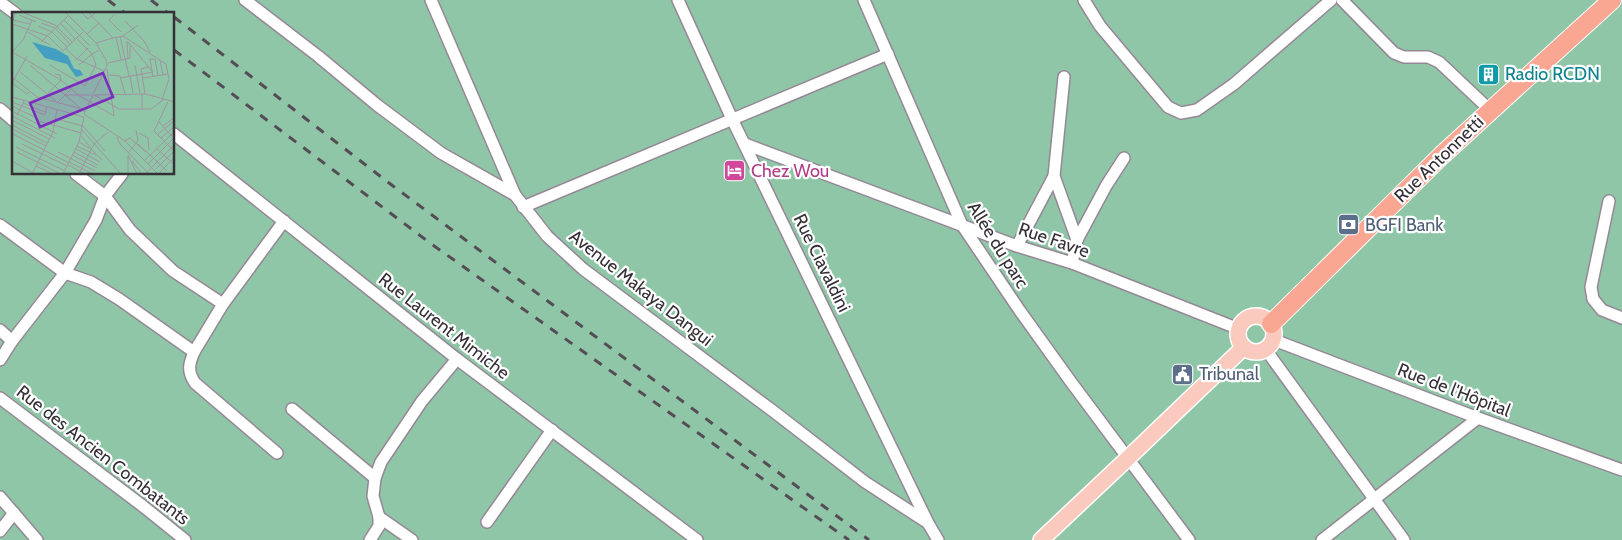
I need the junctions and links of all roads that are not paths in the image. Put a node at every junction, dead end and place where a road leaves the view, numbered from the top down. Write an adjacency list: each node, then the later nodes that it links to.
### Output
1 (245, 0): 23 (street, Avenue Makaya Dangui)
2 (431, 0): 23 (street)
3 (678, 0): 16 (street, Rue Ciavaldini)
4 (864, 0): 11 (street, Allée du parc)
5 (1084, 0): 6 (street)
6 (1331, 0)
7 (1342, 0): 14 (street)
8 (1612, 0): 14 (highway, Rue Antonnetti)
9 (0, 2): 10 (street)
10 (13, 12)
11 (888, 54): 16 (street); 29 (street, Allée du parc)
12 (1064, 77): 22 (street)
13 (0, 109): 15 (street)
14 (1490, 110): 38 (highway, Rue Antonnetti)
15 (12, 119)
16 (732, 120): 18 (street, Rue Ciavaldini); 26 (street)
17 (175, 135): 27 (street, Rue Laurent Mimiche)
18 (745, 144): 29 (street, Rue Favre); 57 (street, Rue Ciavaldini)
19 (1124, 158): 30 (street)
20 (77, 175): 24 (street)
21 (121, 175): 24 (street)
22 (1054, 176): 30 (street); 31 (street)
23 (515, 195): 26 (street, Avenue Makaya Dangui)
24 (105, 196): 33 (street); 34 (street)
25 (1609, 201): 35 (street)
26 (523, 207): 57 (street, Avenue Makaya Dangui)
27 (284, 221): 34 (street); 42 (street, Rue Laurent Mimiche)
28 (0, 225): 33 (street)
29 (962, 225): 31 (street, Rue Favre); 49 (street, Allée du parc)
30 (1077, 240): 32 (street)
31 (1017, 246): 32 (street, Rue Favre)
32 (1072, 263): 36 (street, Rue Favre)
33 (65, 273): 39 (street); 41 (street)
34 (223, 304): 41 (street)
35 (1622, 318)
36 (1239, 329): 38 (main road); 40 (main road)
37 (0, 330): 39 (street)
38 (1270, 338): 40 (main road); 46 (street, Rue de l'Hôpital); 53 (street)
39 (12, 341): 43 (street)
40 (1244, 347): 49 (main road)
41 (194, 352): 48 (street)
42 (457, 359): 47 (street, Rue Laurent Mimiche); 51 (street)
43 (0, 360)
44 (0, 398): 60 (street, Rue des Ancien Combatants)
45 (292, 409): 51 (street)
46 (1478, 418): 50 (street, Rue de l'Hôpital); 53 (street)
47 (552, 430): 56 (street); 63 (street, Rue Laurent Mimiche)
48 (277, 453)
49 (1127, 460): 65 (main road); 66 (street, Allée du parc)
50 (1622, 470)
51 (374, 478): 55 (street)
52 (0, 497): 54 (street)
53 (1374, 499): 67 (street); 68 (street)
54 (14, 513): 58 (street); 59 (street)
55 (379, 517): 61 (street); 62 (street)
56 (487, 522)
57 (928, 523): 64 (street, Rue Ciavaldini)
58 (0, 531)
59 (37, 540)
60 (184, 540)
61 (370, 540)
62 (412, 540)
63 (697, 540)
64 (938, 540)
65 (1041, 540)
66 (1189, 540)
67 (1322, 540)
68 (1404, 540)

